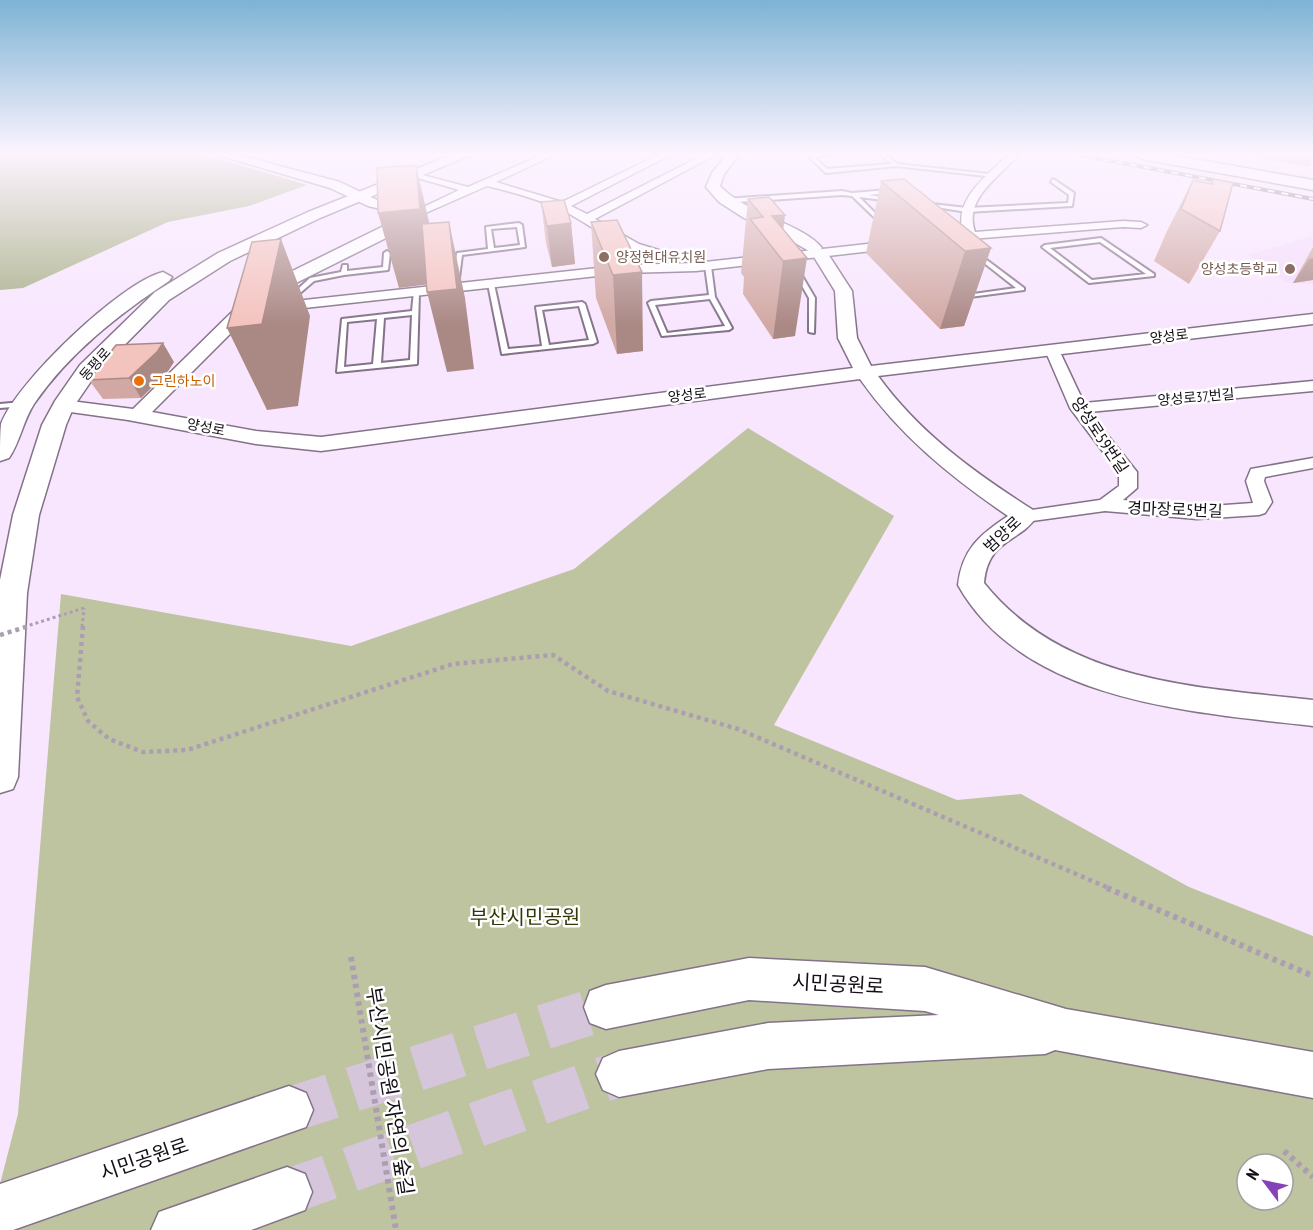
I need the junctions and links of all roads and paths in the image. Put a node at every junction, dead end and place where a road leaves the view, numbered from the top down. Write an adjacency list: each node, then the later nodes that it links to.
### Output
1 (304, 211): 42 (main road, 동평로)
2 (317, 211): 44 (main road, 동평로)
3 (412, 211): 11 (street)
4 (421, 211): 11 (street)
5 (574, 211): 12 (street)
6 (601, 211): 12 (street)
7 (739, 211): 40 (street, 범양로)
8 (870, 211): 9 (lane)
9 (911, 211)
10 (967, 211): 15 (street)
11 (417, 213): 32 (street)
12 (588, 218): 24 (street)
13 (1141, 225): 14 (street)
14 (1072, 229): 15 (street); 17 (lane)
15 (970, 237): 16 (street)
16 (936, 240)
17 (1088, 242): 17 (lane)
18 (906, 243): 23 (street)
19 (491, 249): 19 (lane); 27 (lane)
20 (732, 250): 24 (street)
21 (387, 253): 31 (lane)
22 (968, 255): 28 (lane)
23 (784, 256): 25 (street); 36 (lane)
24 (664, 262): 25 (street); 26 (street)
25 (708, 266): 30 (lane)
26 (491, 284): 27 (street); 37 (lane)
27 (455, 288): 29 (street)
28 (956, 289)
29 (416, 292): 31 (street); 33 (lane)
30 (712, 297): 30 (lane)
31 (287, 306): 32 (street)
32 (243, 311): 46 (street)
33 (415, 313): 34 (lane); 39 (lane)
34 (381, 316): 39 (lane); 39 (lane)
35 (1313, 319): 38 (street, 양성로)
36 (812, 332)
37 (546, 347): 37 (lane)
38 (1052, 350): 40 (street, 양성로); 45 (street, 양성로59번길)
39 (377, 366)
40 (867, 372): 46 (street, 양성로); 50 (street, 범양로)
41 (1313, 387): 45 (street, 양성로37번길)
42 (22, 404): 43 (lane); 47 (main road, 동평로)
43 (0, 406)
44 (63, 406): 46 (street, 양성로); 53 (main road, 동평로)
45 (1078, 408): 49 (street, 양성로59번길)
46 (139, 414)
47 (0, 453)
48 (1313, 463): 49 (street, 경마장로5번길)
49 (1105, 505): 50 (street)
50 (1025, 516): 52 (street, 범양로)
51 (0, 635): 55 (path, bridge)
52 (1311, 716)
53 (0, 777)
54 (351, 957): 66 (path, 부산시민공원 자연의 숲길)
55 (1313, 976)
56 (606, 1007): 57 (main road, 시민공원로)
57 (1066, 1031): 58 (main road, 시민공원로); 59 (main road, 시민공원로)
58 (619, 1074)
59 (1313, 1075)
60 (289, 1110): 64 (main road, 시민공원로)
61 (1284, 1151): 62 (path)
62 (1313, 1177)
63 (287, 1192): 65 (main road)
64 (0, 1209)
65 (177, 1230)
66 (396, 1230)

